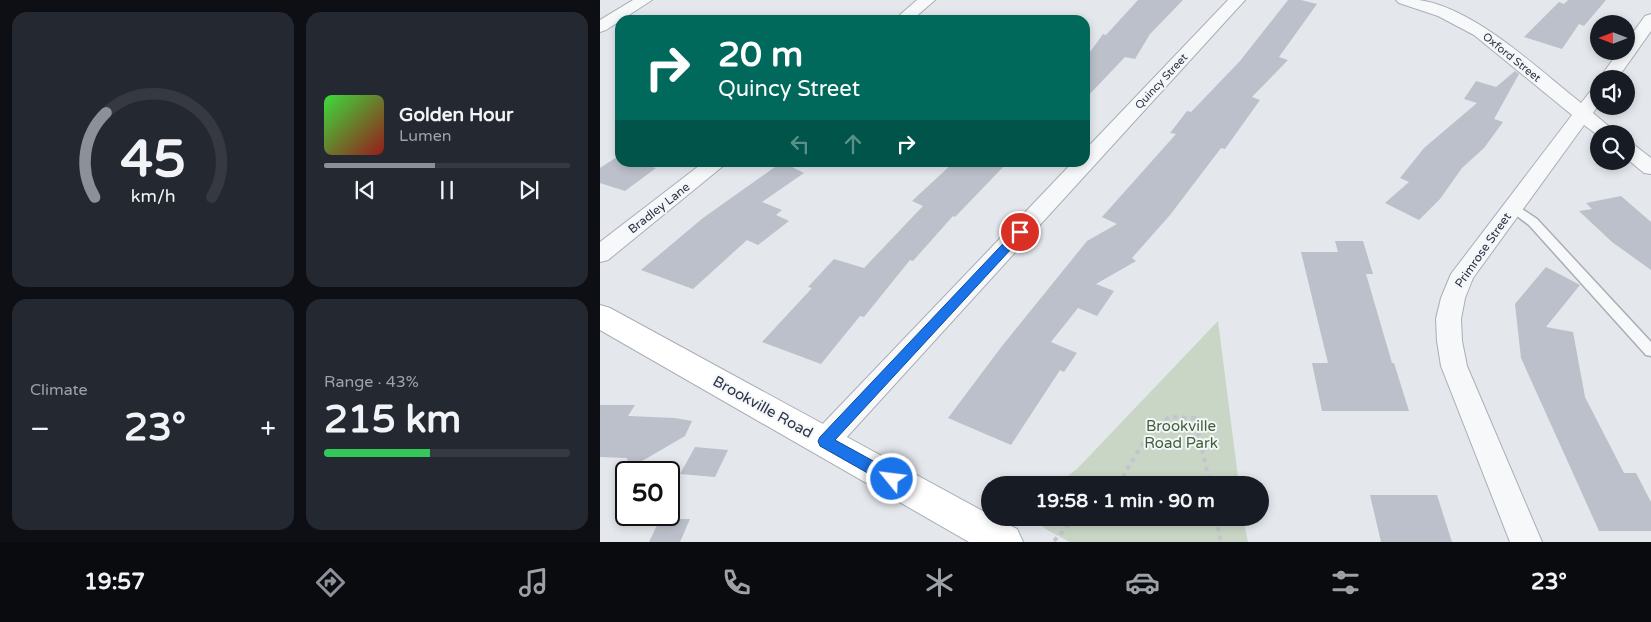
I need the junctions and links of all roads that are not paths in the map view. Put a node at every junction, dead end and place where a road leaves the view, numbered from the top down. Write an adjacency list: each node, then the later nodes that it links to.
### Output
1 (644, 0): 5 (street)
2 (927, 0): 6 (street)
3 (1237, 0): 15 (street, Quincy Street)
4 (1404, 0): 12 (street, Oxford Street)
5 (620, 15)
6 (908, 15)
7 (615, 18): 9 (street)
8 (1651, 19): 10 (street)
9 (600, 27)
10 (1614, 70)
11 (1590, 104): 12 (street, Primrose Street)
12 (1583, 114): 13 (street, Oxford Street); 19 (street, Primrose Street)
13 (1597, 125)
14 (1635, 155): 18 (street)
15 (1090, 157)
16 (712, 167): 20 (street, Bradley Lane)
17 (1080, 167): 23 (street, Quincy Street)
18 (1651, 168)
19 (1513, 207): 22 (lane); 25 (street, Primrose Street)
20 (600, 254)
21 (600, 316): 23 (main road, Brookville Road)
22 (1651, 352)
23 (825, 441): 24 (main road, Brookville Road)
24 (993, 539)
25 (1526, 542)

